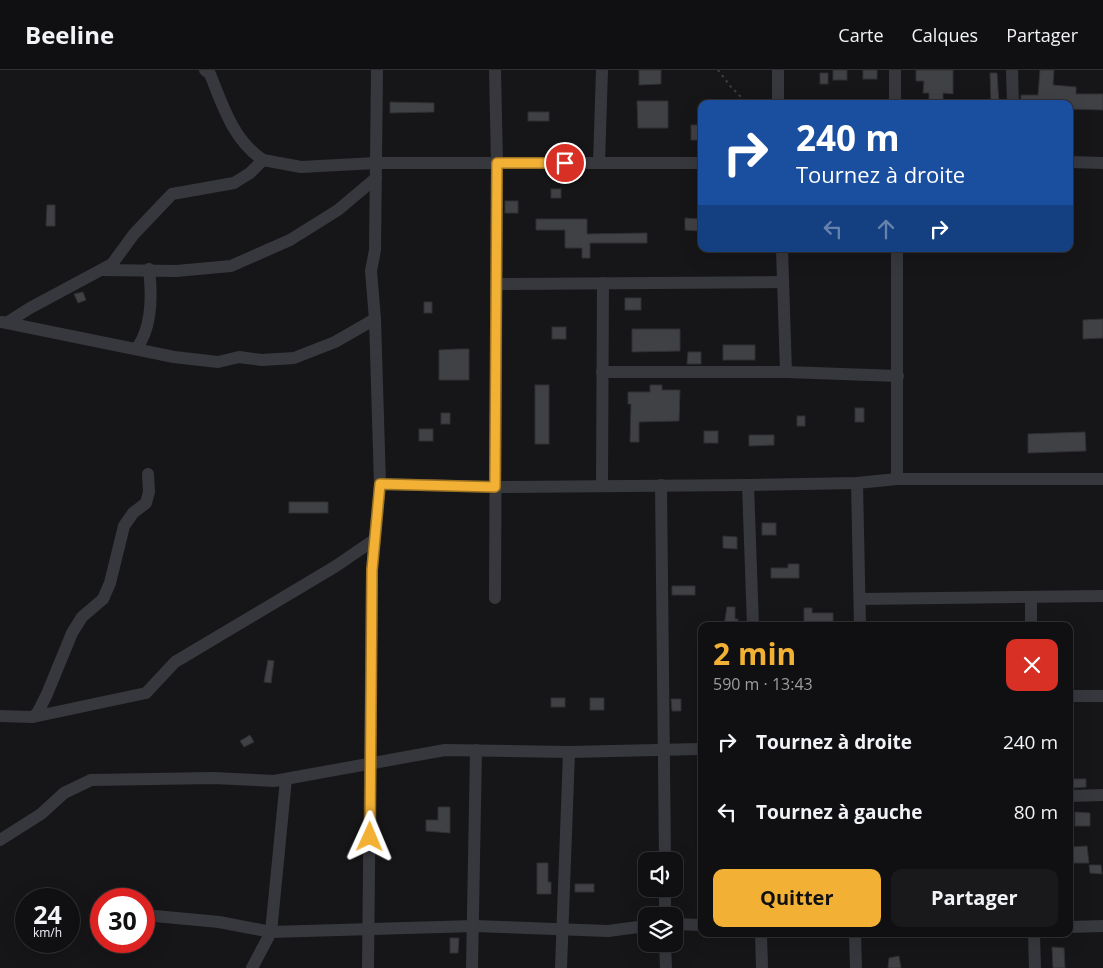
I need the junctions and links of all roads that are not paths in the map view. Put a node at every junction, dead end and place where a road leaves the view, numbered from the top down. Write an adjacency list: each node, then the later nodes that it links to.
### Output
1 (205, 70): 11 (street)
2 (378, 70): 14 (street)
3 (495, 70): 15 (street)
4 (602, 70): 16 (street)
5 (778, 70): 8 (street)
6 (895, 70): 9 (street)
7 (1012, 70): 10 (street)
8 (778, 100)
9 (895, 100)
10 (1013, 100)
11 (263, 160): 14 (street); 22 (street)
12 (1073, 162): 13 (street)
13 (1103, 162)
14 (376, 163): 15 (street); 18 (street)
15 (497, 163): 16 (street); 25 (street)
16 (599, 163): 17 (street)
17 (698, 163)
18 (376, 178): 21 (street); 26 (street)
19 (782, 252): 23 (street)
20 (897, 252): 31 (street)
21 (149, 269): 22 (street); 28 (street)
22 (101, 270): 27 (street)
23 (783, 282): 24 (street); 30 (street)
24 (603, 283): 25 (street); 29 (street)
25 (496, 284): 40 (street)
26 (375, 319): 28 (street); 35 (street)
27 (4, 322): 28 (street)
28 (137, 348)
29 (602, 372): 30 (street); 39 (street)
30 (786, 372): 31 (street)
31 (898, 376): 33 (street)
32 (148, 474): 52 (street)
33 (896, 479): 34 (street); 36 (street)
34 (1103, 479)
35 (380, 484): 40 (street); 41 (street)
36 (856, 484): 38 (street); 45 (street)
37 (662, 485): 38 (street); 39 (street); 55 (street)
38 (748, 485): 46 (street)
39 (602, 486): 40 (street)
40 (495, 487): 43 (street)
41 (374, 540): 52 (street); 57 (street)
42 (1103, 596): 44 (street)
43 (495, 598)
44 (1031, 598): 45 (street); 48 (street)
45 (861, 599): 47 (street)
46 (753, 622)
47 (860, 622)
48 (1031, 622)
49 (1073, 696): 50 (street)
50 (1103, 696)
51 (0, 716): 52 (street)
52 (33, 717)
53 (698, 749): 55 (street)
54 (476, 750): 56 (street); 57 (street); 66 (street)
55 (664, 750): 56 (street); 62 (street)
56 (569, 752): 71 (street)
57 (372, 762): 58 (street); 70 (street)
58 (286, 779): 61 (street); 72 (street)
59 (1103, 795): 60 (street)
60 (1073, 796)
61 (0, 840)
62 (664, 852)
63 (155, 914): 72 (street)
64 (683, 924): 65 (street)
65 (698, 925)
66 (474, 926): 70 (street); 71 (street); 79 (street)
67 (1103, 926): 69 (street)
68 (638, 927): 71 (street)
69 (1073, 927)
70 (369, 930): 72 (street); 78 (street)
71 (563, 930): 80 (street)
72 (271, 932): 77 (street)
73 (761, 937): 82 (street)
74 (855, 937): 83 (street)
75 (1034, 937): 84 (street)
76 (665, 952): 81 (street)
77 (252, 968)
78 (368, 968)
79 (472, 968)
80 (561, 968)
81 (666, 968)
82 (762, 968)
83 (856, 968)
84 (1035, 968)

